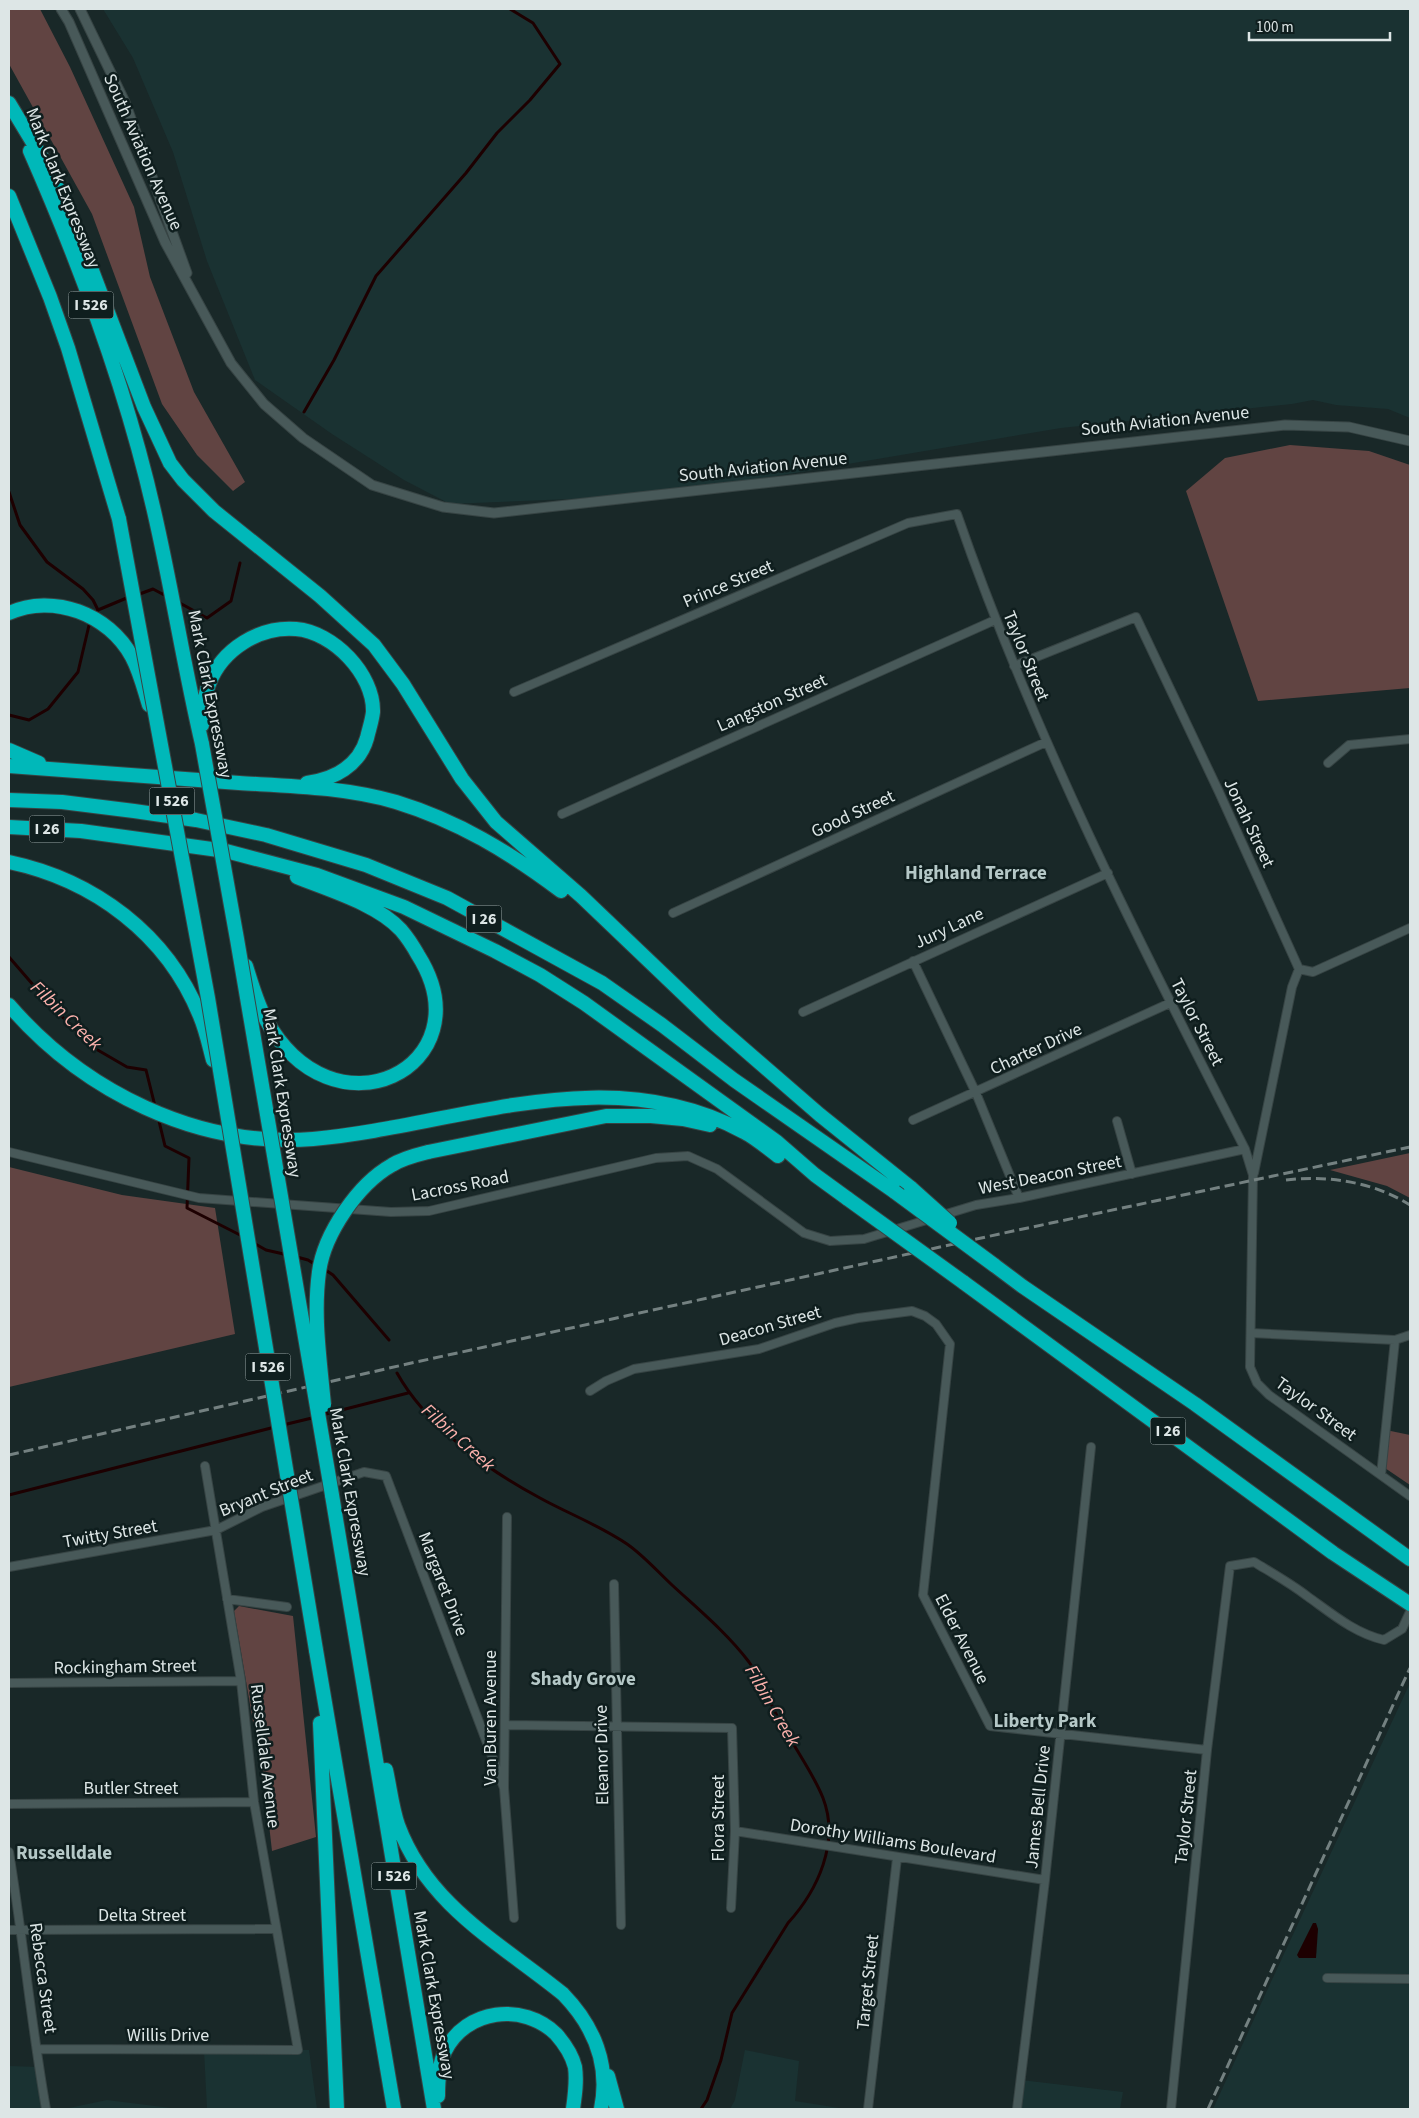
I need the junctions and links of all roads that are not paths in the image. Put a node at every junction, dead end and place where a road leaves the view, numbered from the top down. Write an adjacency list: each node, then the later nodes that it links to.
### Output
1 (61, 9): 5 (street, South Aviation Avenue)
2 (80, 9): 5 (street, South Aviation Avenue)
3 (9, 104): 14 (highway, Mark Clark Expressway / I 526); 29 (highway)
4 (9, 196): 16 (highway, I 526, bridge)
5 (198, 306): 6 (street, South Aviation Avenue)
6 (1410, 442)
7 (957, 514): 9 (street, Taylor Street); 11 (street, Prince Street)
8 (9, 613): 16 (highway, bridge)
9 (995, 620): 10 (street, Taylor Street); 22 (street, Langston Street)
10 (1014, 666): 13 (street, Taylor Street); 32 (street, Jonah Street)
11 (514, 692)
12 (1410, 739): 17 (street)
13 (1046, 742): 26 (street, Taylor Street); 27 (street, Good Street)
14 (202, 744): 20 (highway); 30 (highway, Mark Clark Expressway / I 526, bridge)
15 (9, 750): 19 (highway)
16 (164, 753): 36 (highway, I 526, bridge)
17 (1328, 763)
18 (9, 766): 19 (highway)
19 (64, 770): 20 (highway)
20 (274, 785): 29 (highway)
21 (9, 800): 48 (highway, I 26, bridge)
22 (562, 814)
23 (9, 828): 24 (highway, I 26)
24 (255, 858): 30 (highway, bridge); 44 (highway, I 26)
25 (9, 862): 36 (highway, bridge)
26 (1108, 873): 31 (street, Jury Lane); 33 (street, Taylor Street)
27 (673, 913)
28 (1410, 928): 32 (street)
29 (620, 934): 48 (highway, bridge)
30 (237, 939): 58 (highway, Mark Clark Expressway / I 526, bridge)
31 (912, 961): 35 (street, Jury Lane); 37 (street)
32 (1299, 969): 45 (street)
33 (1170, 1003): 37 (street, Charter Drive); 40 (street, Taylor Street)
34 (9, 1005): 42 (highway, bridge)
35 (803, 1012)
36 (221, 1084): 69 (highway, I 526, bridge)
37 (976, 1093): 38 (street, Charter Drive); 46 (street)
38 (913, 1120)
39 (1117, 1121): 43 (street)
40 (1245, 1149): 43 (street, West Deacon Street); 45 (street, Taylor Street)
41 (9, 1152): 47 (street, Lacross Road)
42 (778, 1156): 44 (highway); 58 (highway, bridge)
43 (1132, 1174): 46 (street, West Deacon Street)
44 (814, 1175): 66 (highway, I 26, bridge)
45 (1253, 1175): 49 (street, Taylor Street)
46 (1019, 1198): 47 (street, West Deacon Street)
47 (864, 1239)
48 (994, 1264): 62 (highway, I 26)
49 (1251, 1333): 51 (street); 56 (street, Taylor Street)
50 (1410, 1335): 51 (street)
51 (1395, 1340): 56 (street)
52 (950, 1344): 53 (street, Deacon Street); 75 (street, Elder Avenue)
53 (590, 1391)
54 (1090, 1447): 75 (street, James Bell Drive)
55 (205, 1466): 61 (street, Russelldale Avenue)
56 (1381, 1475): 59 (street, Taylor Street)
57 (386, 1476): 61 (street, Bryant Street); 77 (street, Margaret Drive)
58 (332, 1495): 72 (highway, Mark Clark Expressway / I 526)
59 (1410, 1496)
60 (507, 1517): 73 (street, Van Buren Avenue)
61 (216, 1530): 63 (street, Twitty Street); 65 (street, Russelldale Avenue)
62 (1410, 1559)
63 (9, 1567)
64 (614, 1584): 74 (street, Eleanor Drive)
65 (227, 1599): 67 (street); 70 (street, Russelldale Avenue)
66 (1410, 1604)
67 (287, 1607)
68 (1410, 1612): 76 (street, Taylor Street)
69 (316, 1650): 96 (highway); 97 (highway, I 526)
70 (241, 1681): 71 (street, Rockingham Street); 78 (street, Russelldale Avenue)
71 (9, 1683)
72 (366, 1696): 94 (highway); 98 (highway, Mark Clark Expressway / I 526)
73 (506, 1725): 74 (street); 77 (street, Van Buren Avenue)
74 (616, 1726): 80 (street, Flora Street); 86 (street, Eleanor Drive)
75 (1061, 1733): 76 (street, Elder Avenue); 83 (street, James Bell Drive)
76 (1208, 1750): 105 (street, Taylor Street)
77 (504, 1788): 85 (street, Van Buren Avenue)
78 (254, 1802): 79 (street, Butler Street); 87 (street, Russelldale Avenue)
79 (9, 1804)
80 (735, 1831): 82 (street, Dorothy Williams Boulevard); 84 (street, Flora Street)
81 (9, 1852): 89 (street, Rebecca Street)
82 (897, 1858): 83 (street, Dorothy Williams Boulevard); 103 (street, Target Street)
83 (1045, 1880): 104 (street, James Bell Drive)
84 (731, 1908)
85 (514, 1918)
86 (621, 1925)
87 (276, 1929): 89 (street, Delta Street); 93 (street, Russelldale Avenue)
88 (9, 1930): 89 (street, Delta Street)
89 (22, 1930): 92 (street, Rebecca Street)
90 (1327, 1978): 91 (street)
91 (1410, 1979)
92 (38, 2049): 93 (street, Willis Drive); 95 (street, Rebecca Street)
93 (298, 2050)
94 (601, 2055): 101 (highway); 102 (highway)
95 (46, 2109)
96 (337, 2109)
97 (394, 2109)
98 (434, 2109)
99 (438, 2109): 100 (highway)
100 (572, 2109)
101 (601, 2109)
102 (617, 2109)
103 (868, 2109)
104 (1018, 2109)
105 (1171, 2109)

